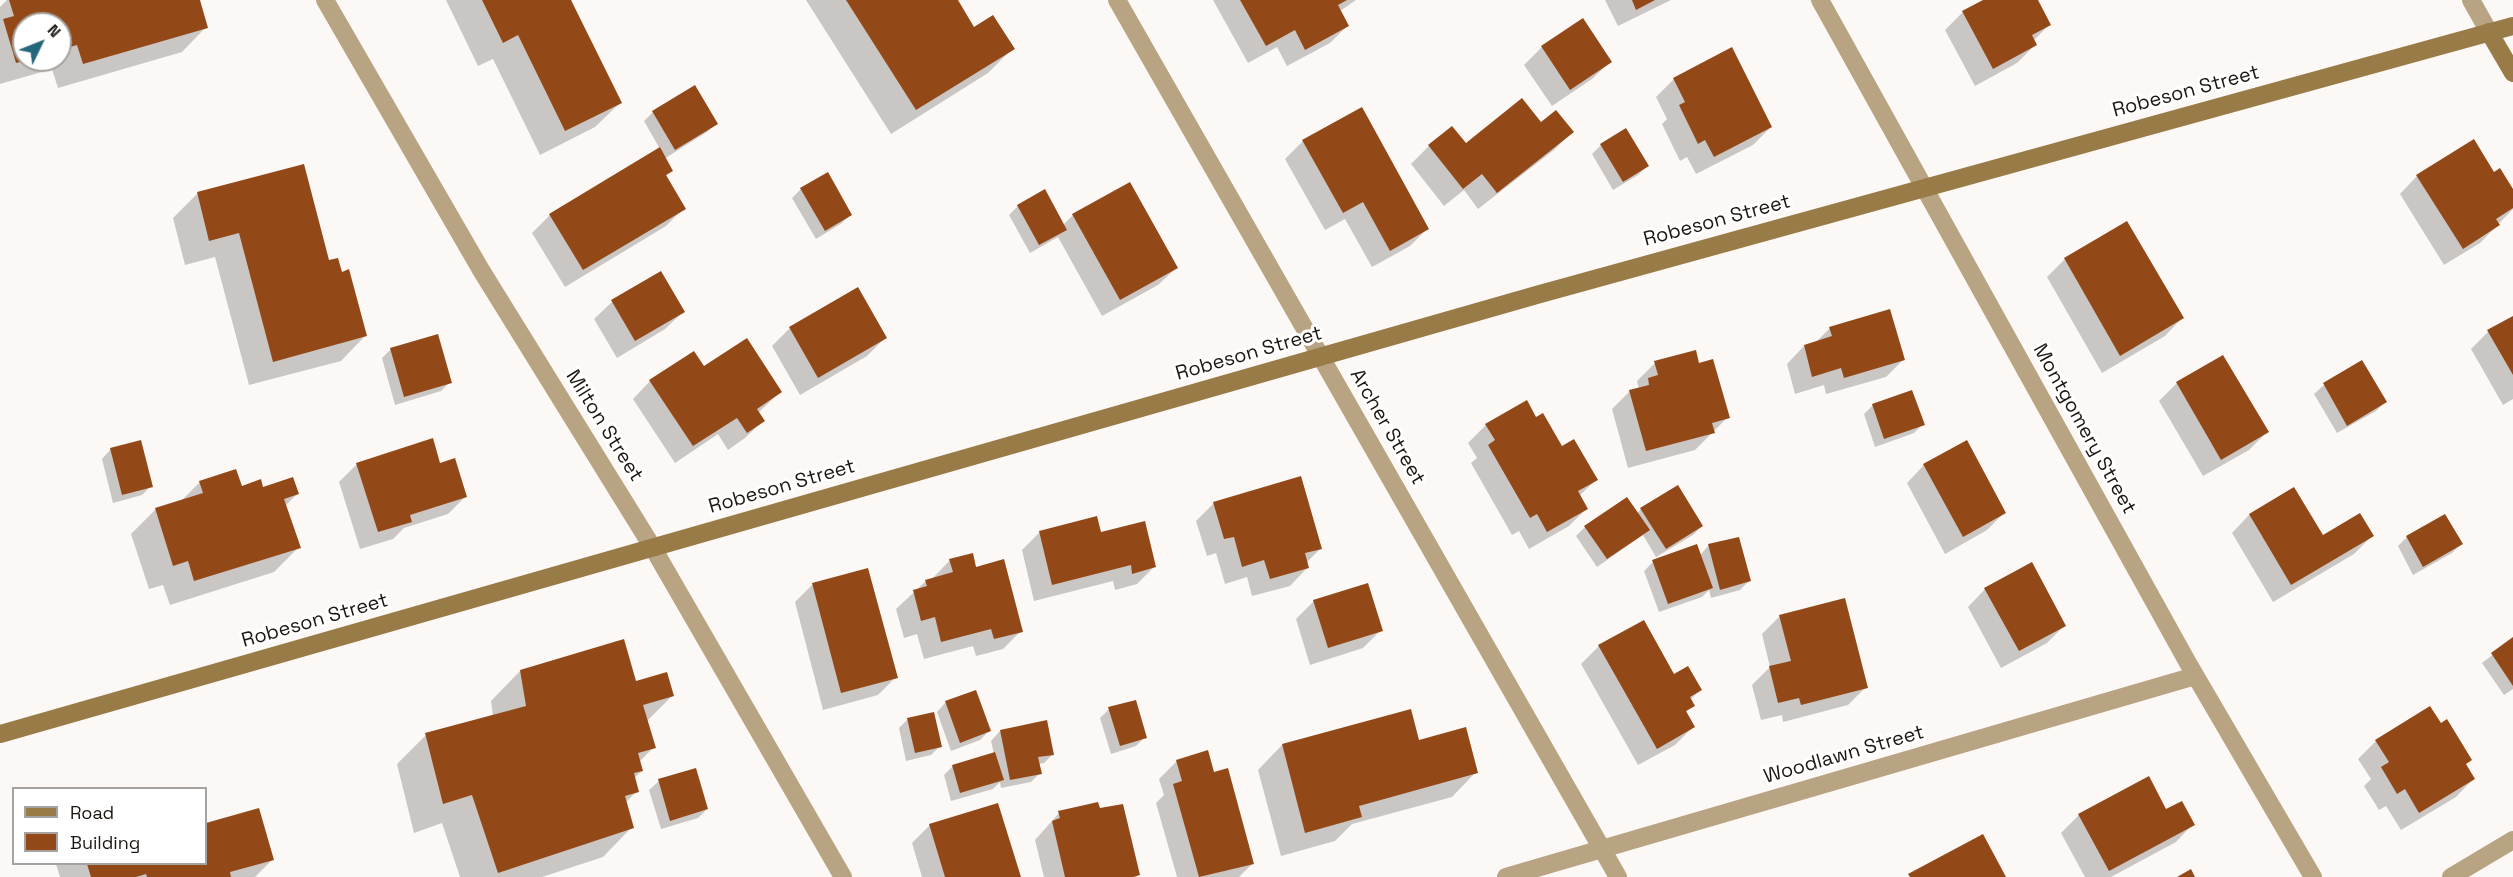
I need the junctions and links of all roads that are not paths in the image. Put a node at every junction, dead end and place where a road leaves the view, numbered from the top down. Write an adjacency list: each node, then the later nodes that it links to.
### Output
1 (324, 0): 10 (street, Milton Street)
2 (1117, 0): 9 (street, Archer Street)
3 (1820, 0): 8 (street, Montgomery Street)
4 (2471, 0): 6 (street)
5 (2513, 26): 6 (main road, Robeson Street)
6 (2489, 32): 7 (main road); 8 (main road, Robeson Street)
7 (2513, 73)
8 (1925, 187): 9 (main road, Robeson Street); 11 (street, Montgomery Street)
9 (1320, 357): 10 (main road, Robeson Street); 14 (street, Archer Street)
10 (652, 548): 12 (main road, Robeson Street); 15 (street, Milton Street)
11 (2195, 676): 14 (street, Woodlawn Street); 18 (street, Montgomery Street)
12 (0, 734)
13 (2513, 840): 19 (street)
14 (1603, 849): 16 (street, Woodlawn Street); 17 (street, Archer Street)
15 (843, 877)
16 (1506, 877)
17 (1618, 877)
18 (2313, 877)
19 (2451, 877)

